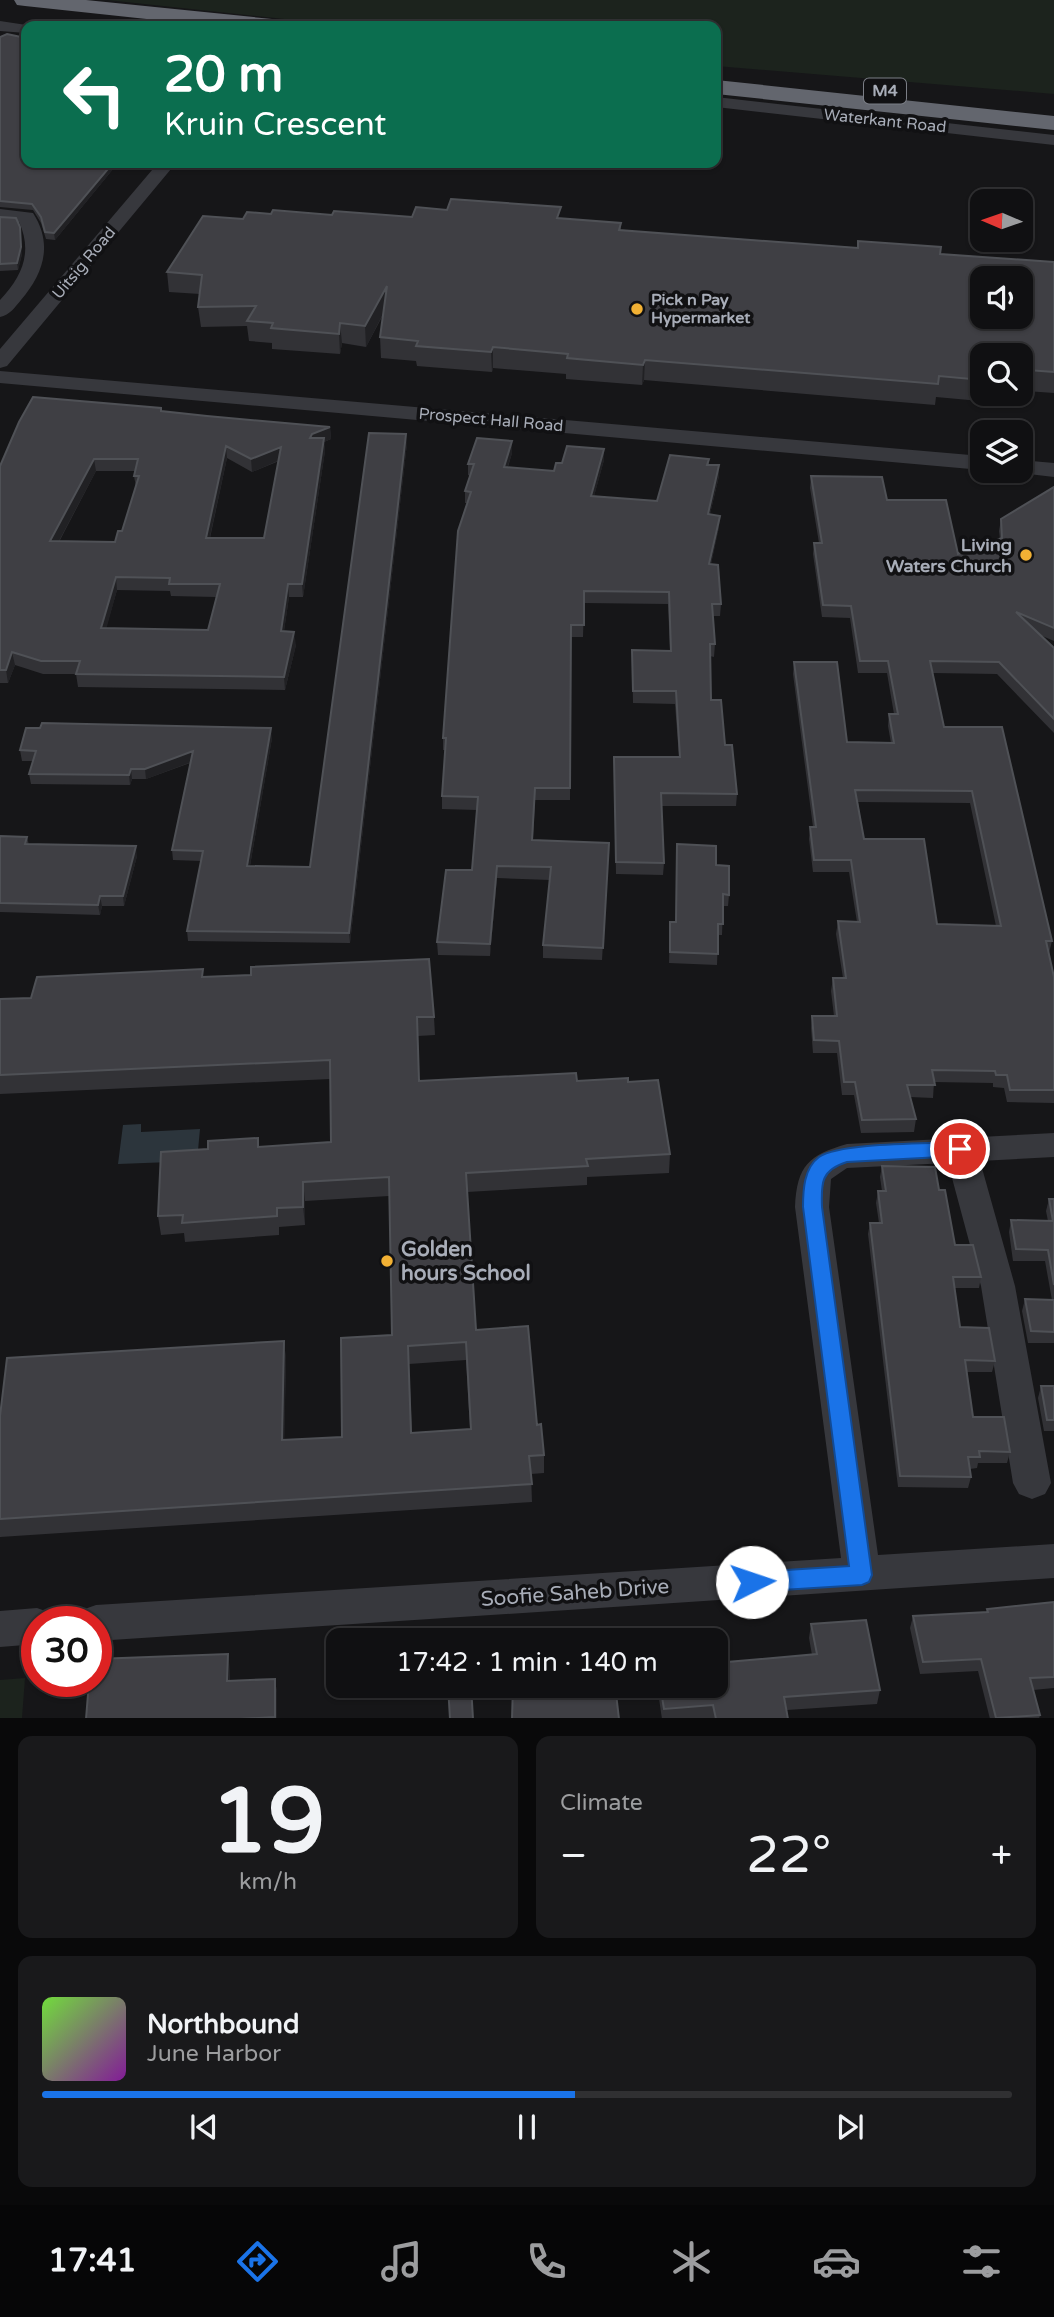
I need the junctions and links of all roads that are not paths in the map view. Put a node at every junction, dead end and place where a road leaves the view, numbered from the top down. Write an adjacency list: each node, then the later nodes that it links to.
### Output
1 (25, 0): 4 (highway)
2 (0, 10): 3 (highway)
3 (102, 21)
4 (224, 21)
5 (0, 26): 6 (street)
6 (21, 28)
7 (721, 74): 8 (highway, M4)
8 (786, 81): 10 (highway); 12 (highway, M4)
9 (721, 88): 13 (highway, M4)
10 (1054, 100)
11 (721, 103): 14 (street, Waterkant Road)
12 (1054, 108)
13 (1054, 123)
14 (1054, 140)
15 (163, 168): 17 (street, Uitsig Road)
16 (125, 183): 17 (street)
17 (149, 185): 22 (street, Uitsig Road)
18 (0, 215): 19 (street)
19 (28, 276): 20 (street); 21 (street)
20 (0, 277)
21 (0, 311)
22 (0, 362)
23 (0, 377): 24 (street, Prospect Hall Road)
24 (970, 462)
25 (1033, 468): 26 (street)
26 (1054, 470)
27 (1054, 1145): 28 (street)
28 (960, 1149): 29 (street); 31 (street)
29 (1032, 1483)
30 (1054, 1561): 31 (street, Soofie Saheb Drive)
31 (862, 1575): 32 (street, Soofie Saheb Drive)
32 (112, 1622)
33 (21, 1627): 34 (street)
34 (0, 1629)

